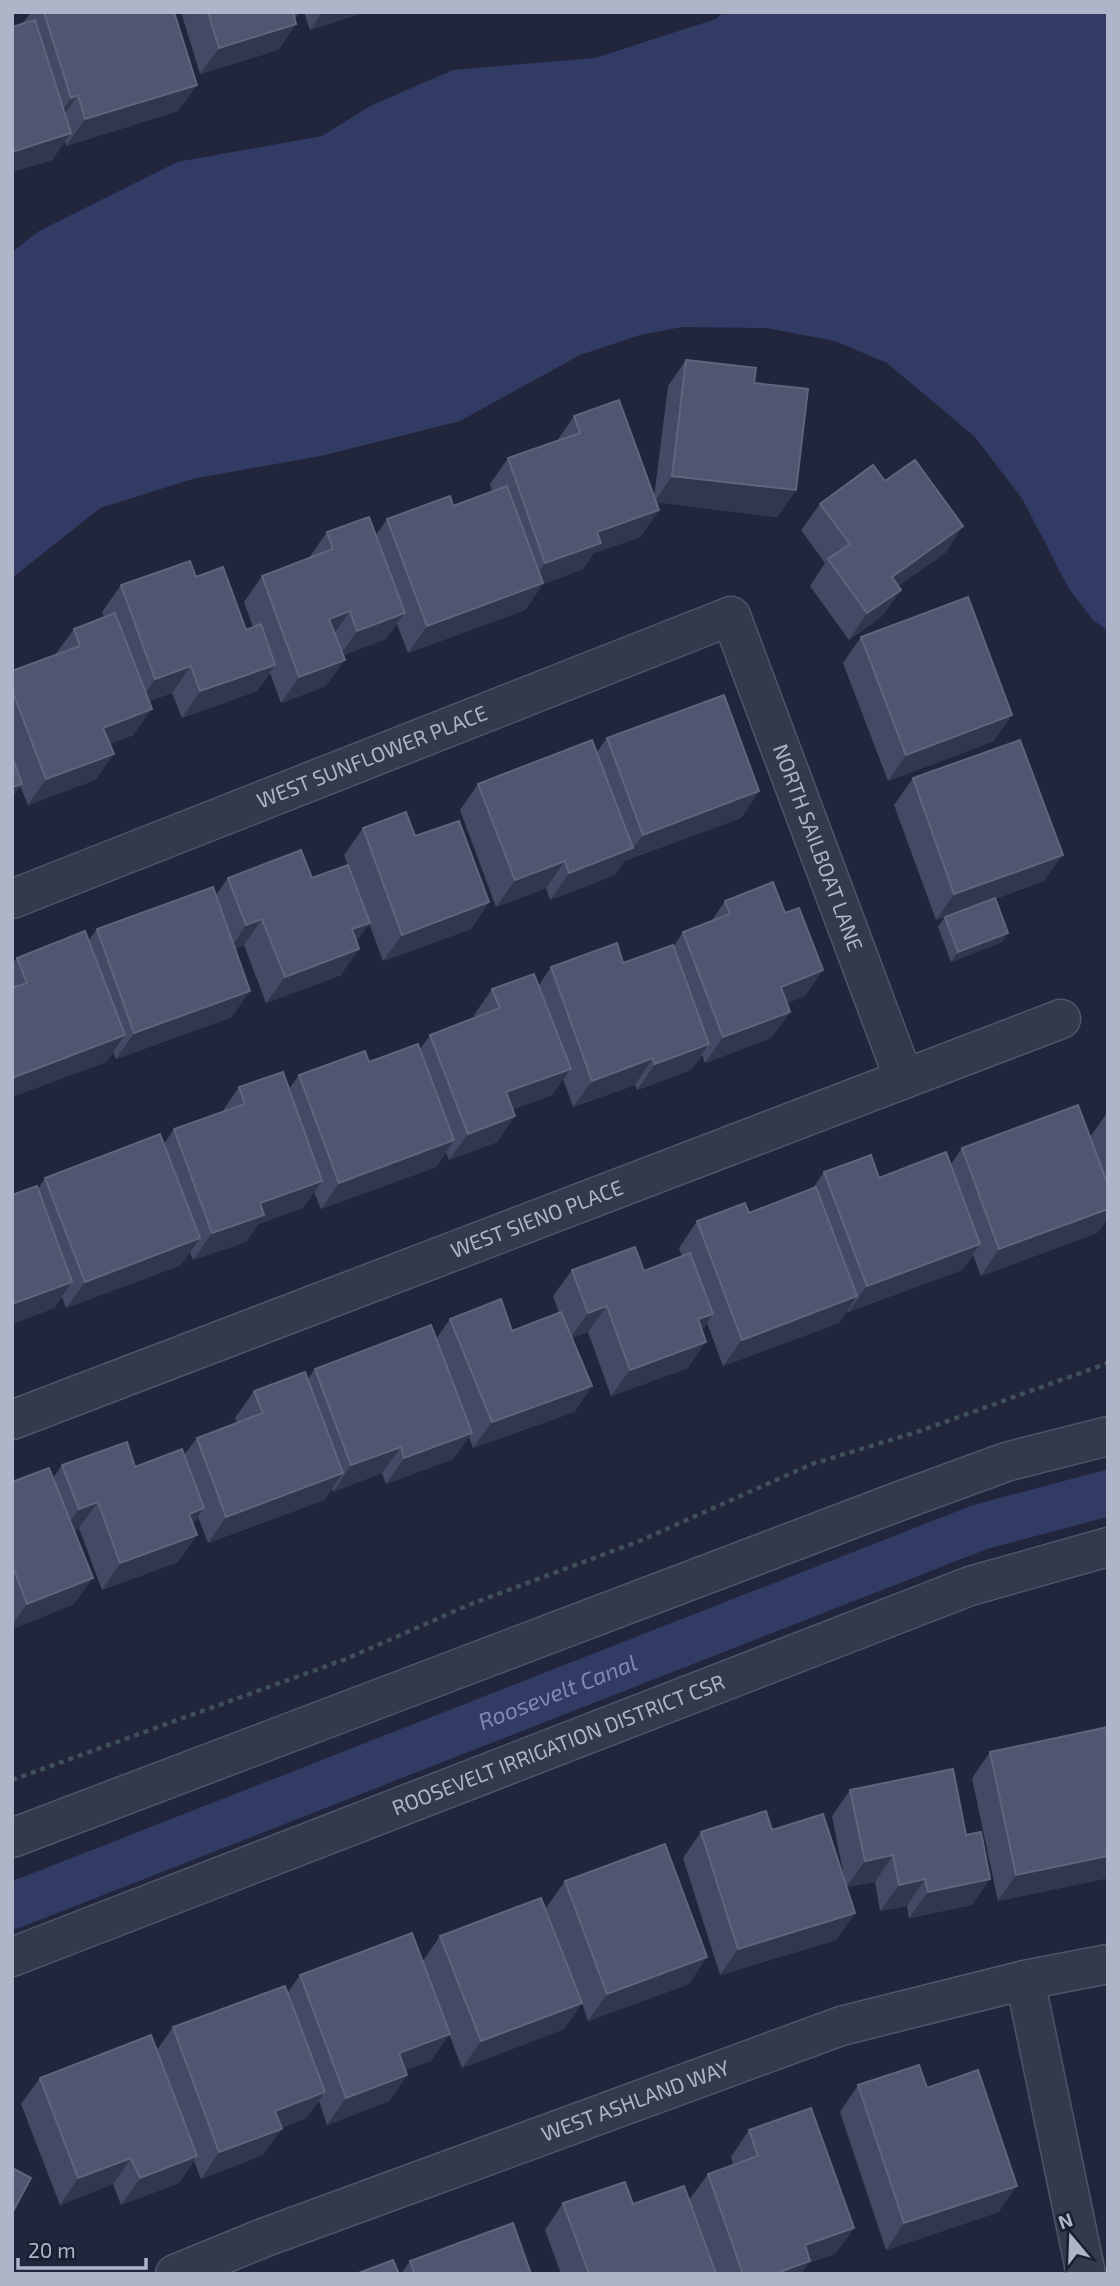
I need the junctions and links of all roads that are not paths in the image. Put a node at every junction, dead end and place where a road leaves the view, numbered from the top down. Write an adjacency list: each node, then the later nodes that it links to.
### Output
1 (731, 616): 2 (street, WEST SUNFLOWER PLACE); 4 (street, NORTH SAILBOAT LANE)
2 (12, 900)
3 (1061, 1019): 4 (street, WEST SIENO PLACE)
4 (904, 1079): 5 (street, WEST SIENO PLACE)
5 (12, 1419)
6 (1108, 1436): 8 (street)
7 (1108, 1547): 9 (street, ROOSEVELT IRRIGATION DISTRICT CSR)
8 (12, 1838)
9 (12, 1956)
10 (1108, 1964): 11 (street, WEST ASHLAND WAY)
11 (1026, 1980): 12 (street, WEST ASHLAND WAY); 13 (street)
12 (175, 2274)
13 (1086, 2274)

